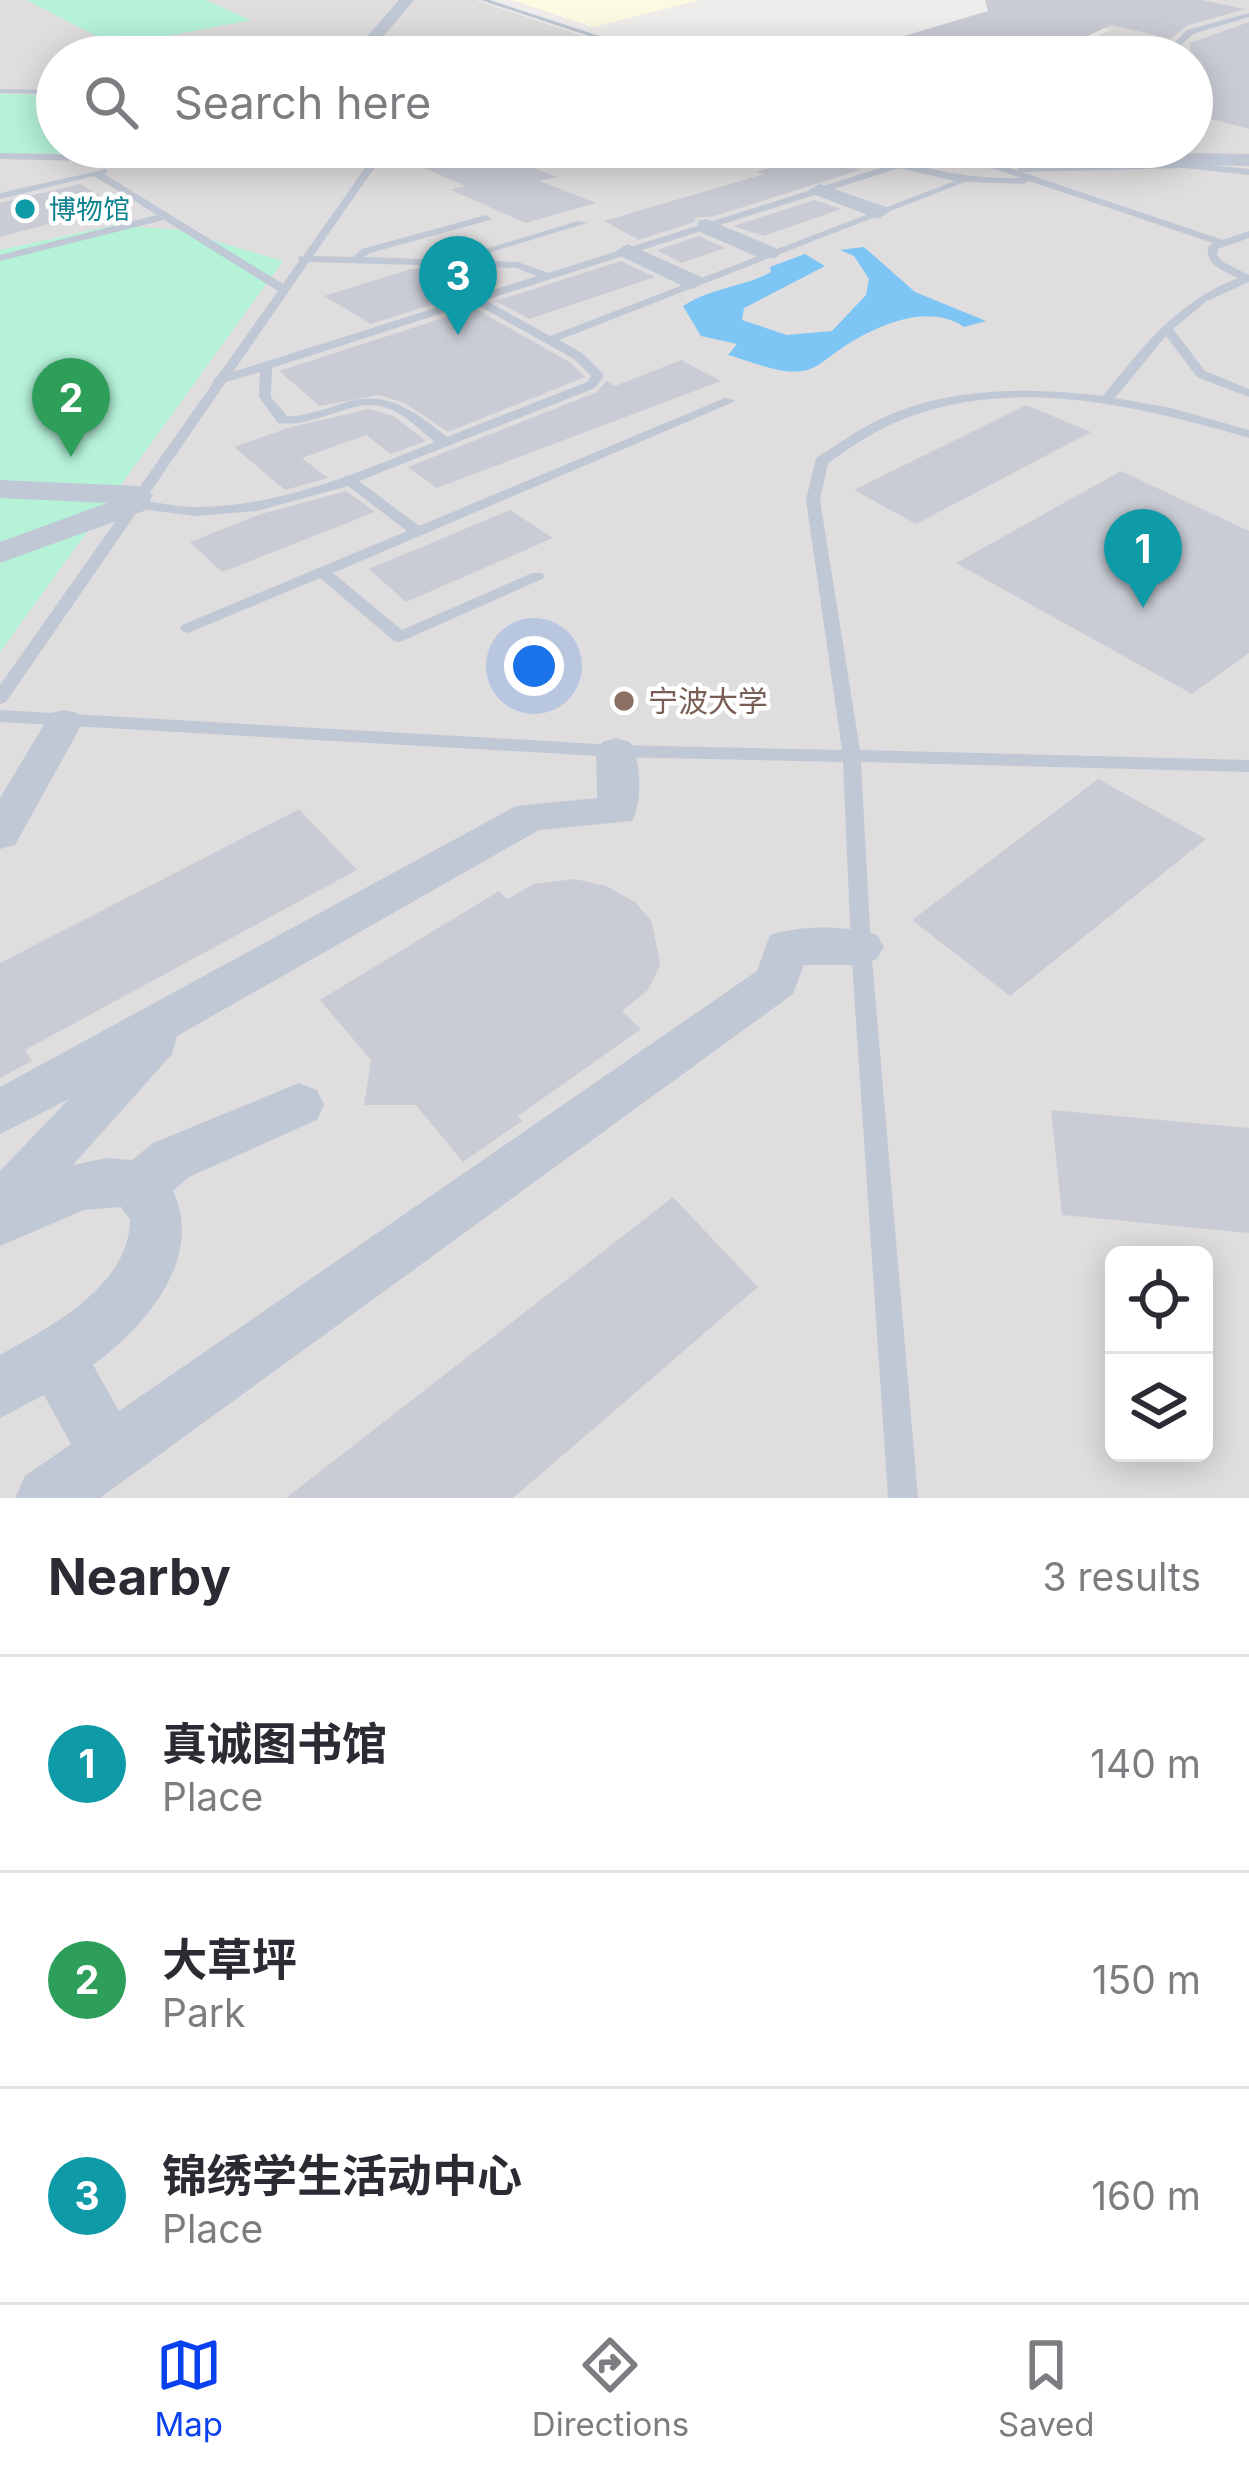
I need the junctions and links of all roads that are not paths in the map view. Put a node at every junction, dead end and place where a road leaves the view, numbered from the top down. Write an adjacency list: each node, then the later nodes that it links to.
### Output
1 (407, 0): 6 (street)
2 (484, 0): 7 (lane)
3 (925, 0): 4 (lane)
4 (958, 4)
5 (1249, 14): 8 (lane)
6 (375, 36)
7 (595, 36)
8 (1186, 36)
9 (0, 91): 10 (lane)
10 (36, 92)
11 (0, 156): 12 (lane)
12 (36, 157)
13 (1213, 159): 14 (street)
14 (1249, 160)
15 (113, 168): 23 (lane)
16 (370, 168): 39 (lane)
17 (890, 168): 27 (lane)
18 (904, 168): 26 (lane)
19 (1000, 168): 25 (lane)
20 (1024, 168): 21 (lane)
21 (1106, 168)
22 (1212, 168): 24 (lane)
23 (96, 172): 28 (lane); 30 (lane)
24 (1249, 172)
25 (1038, 181): 26 (lane); 35 (lane)
26 (960, 182): 29 (lane)
27 (820, 190): 29 (street); 33 (lane)
28 (0, 196)
29 (878, 212): 37 (lane)
30 (166, 216): 38 (lane); 45 (lane)
31 (486, 218): 40 (lane)
32 (581, 223): 41 (lane)
33 (706, 226): 36 (lane); 37 (street)
34 (1249, 234): 35 (lane)
35 (1220, 242): 43 (lane)
36 (628, 250): 42 (lane); 44 (street)
37 (768, 253): 44 (lane)
38 (3, 257)
39 (302, 259): 40 (lane); 45 (lane)
40 (354, 260): 41 (lane)
41 (448, 261): 42 (lane)
42 (547, 276): 46 (lane)
43 (1248, 278): 47 (lane)
44 (693, 282): 48 (lane)
45 (281, 288): 50 (lane)
46 (475, 299): 48 (lane); 49 (lane)
47 (1166, 328): 51 (lane); 53 (lane)
48 (548, 340): 55 (lane)
49 (266, 366): 50 (lane); 55 (lane)
50 (218, 381): 58 (lane)
51 (1249, 393)
52 (730, 401): 59 (lane)
53 (1106, 401): 54 (lane); 68 (lane)
54 (1249, 434)
55 (443, 441): 56 (lane)
56 (349, 480): 58 (lane); 59 (lane)
57 (0, 489): 58 (street)
58 (136, 500): 60 (street); 64 (lane)
59 (417, 532): 61 (lane)
60 (0, 553)
61 (322, 572): 62 (lane); 63 (lane)
62 (537, 576)
63 (188, 628)
64 (0, 698)
65 (0, 716): 66 (lane)
66 (64, 722): 67 (lane); 70 (street)
67 (616, 751): 68 (lane); 72 (street)
68 (852, 755): 69 (lane); 71 (lane)
69 (1249, 766)
70 (0, 834)
71 (861, 947): 79 (street); 81 (lane)
72 (179, 1014): 74 (street); 76 (street)
73 (299, 1106): 75 (street)
74 (0, 1112)
75 (140, 1186): 77 (street); 78 (street)
76 (0, 1208)
77 (0, 1221)
78 (17, 1387): 79 (street)
79 (110, 1454): 80 (street)
80 (47, 1498)
81 (903, 1498)

